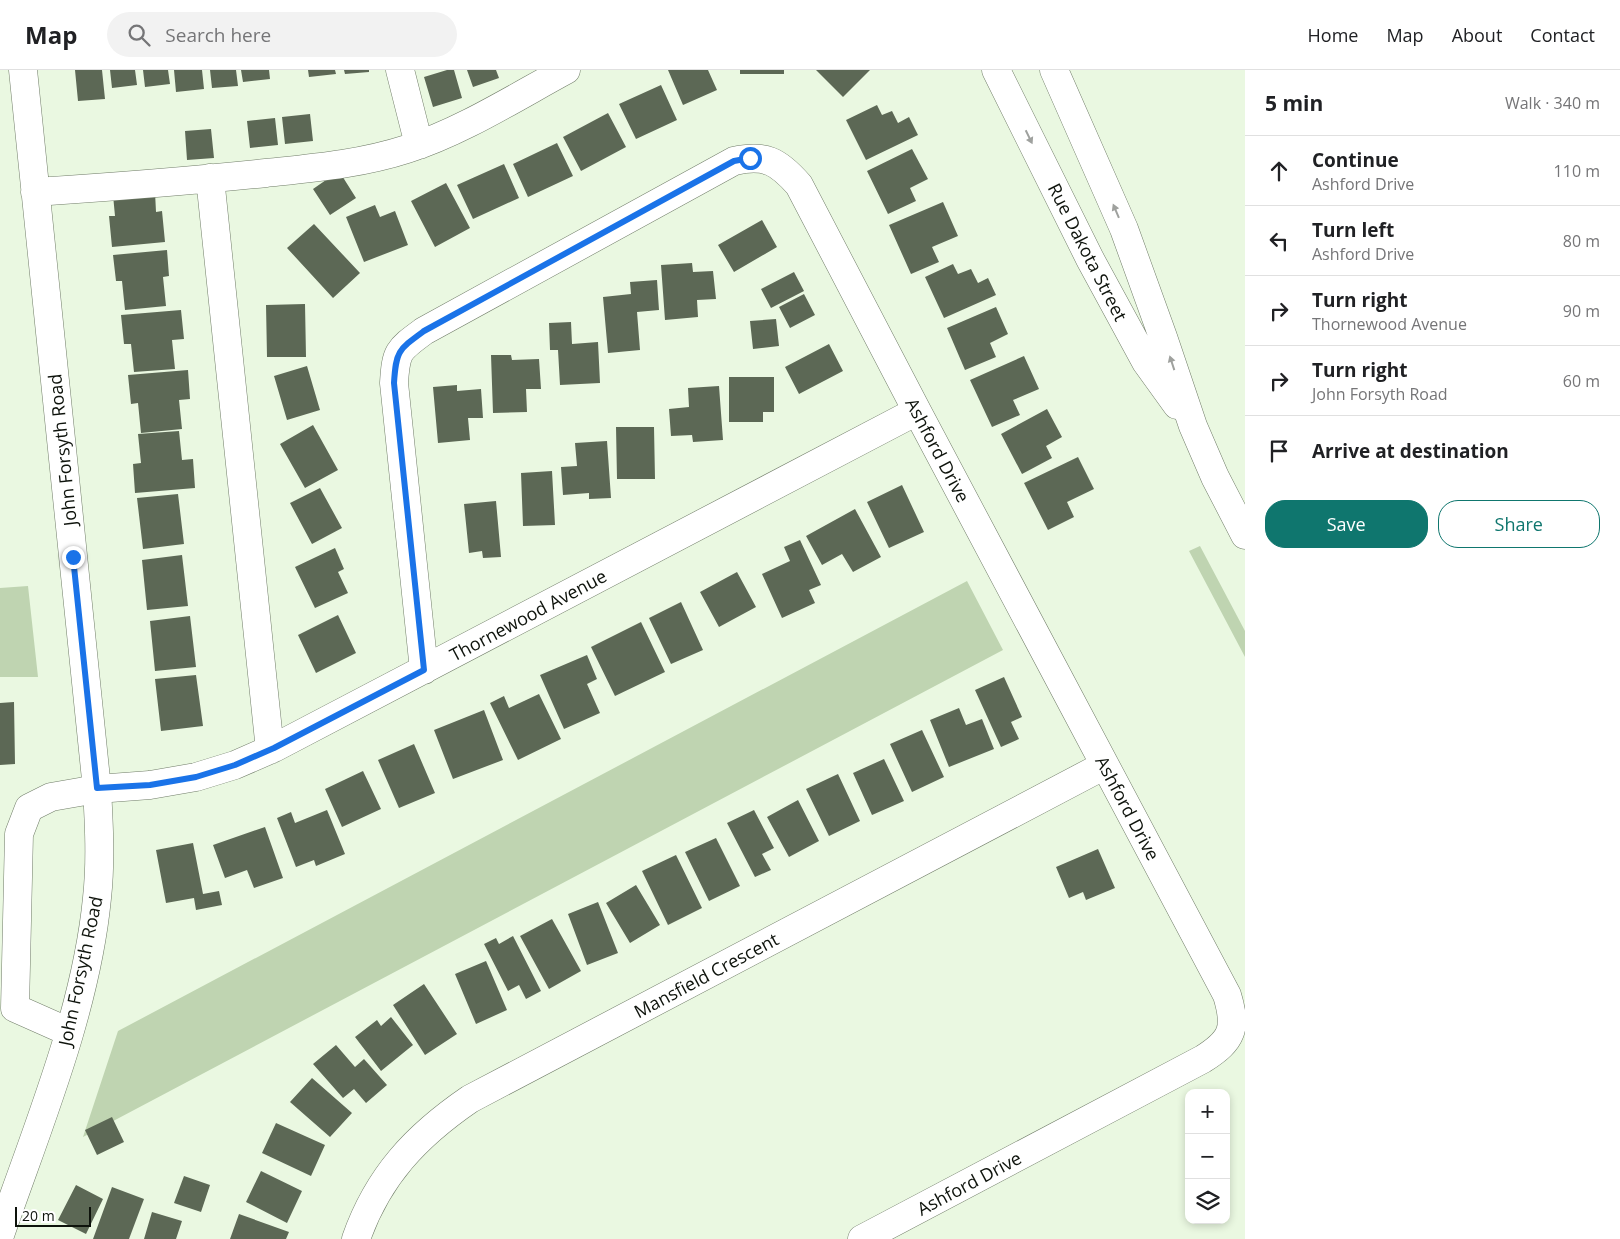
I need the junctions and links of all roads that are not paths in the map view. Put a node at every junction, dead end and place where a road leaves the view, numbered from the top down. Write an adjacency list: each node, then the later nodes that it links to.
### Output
1 (23, 70): 8 (street, John Forsyth Road)
2 (400, 70): 6 (street)
3 (566, 70): 6 (street)
4 (996, 70): 10 (street, Rue Dakota Street, one-way to 10)
5 (1054, 70): 10 (street, Rue Dakota Street, one-way to 5)
6 (419, 145): 7 (street)
7 (210, 178): 8 (street); 13 (street)
8 (35, 192): 15 (street, John Forsyth Road)
9 (917, 411): 12 (street, Thornewood Avenue); 12 (street, Ashford Drive); 14 (street, Ashford Drive)
10 (1193, 426): 11 (street, Rue Dakota Street)
11 (1245, 534)
12 (424, 670): 13 (street, Thornewood Avenue)
13 (270, 750): 15 (street, Thornewood Avenue)
14 (1106, 766): 18 (street, Mansfield Crescent); 19 (street, Ashford Drive)
15 (97, 788): 16 (street, John Forsyth Road); 16 (street, Thornewood Avenue)
16 (69, 1032): 17 (street, John Forsyth Road)
17 (0, 1235)
18 (356, 1239)
19 (862, 1239)

